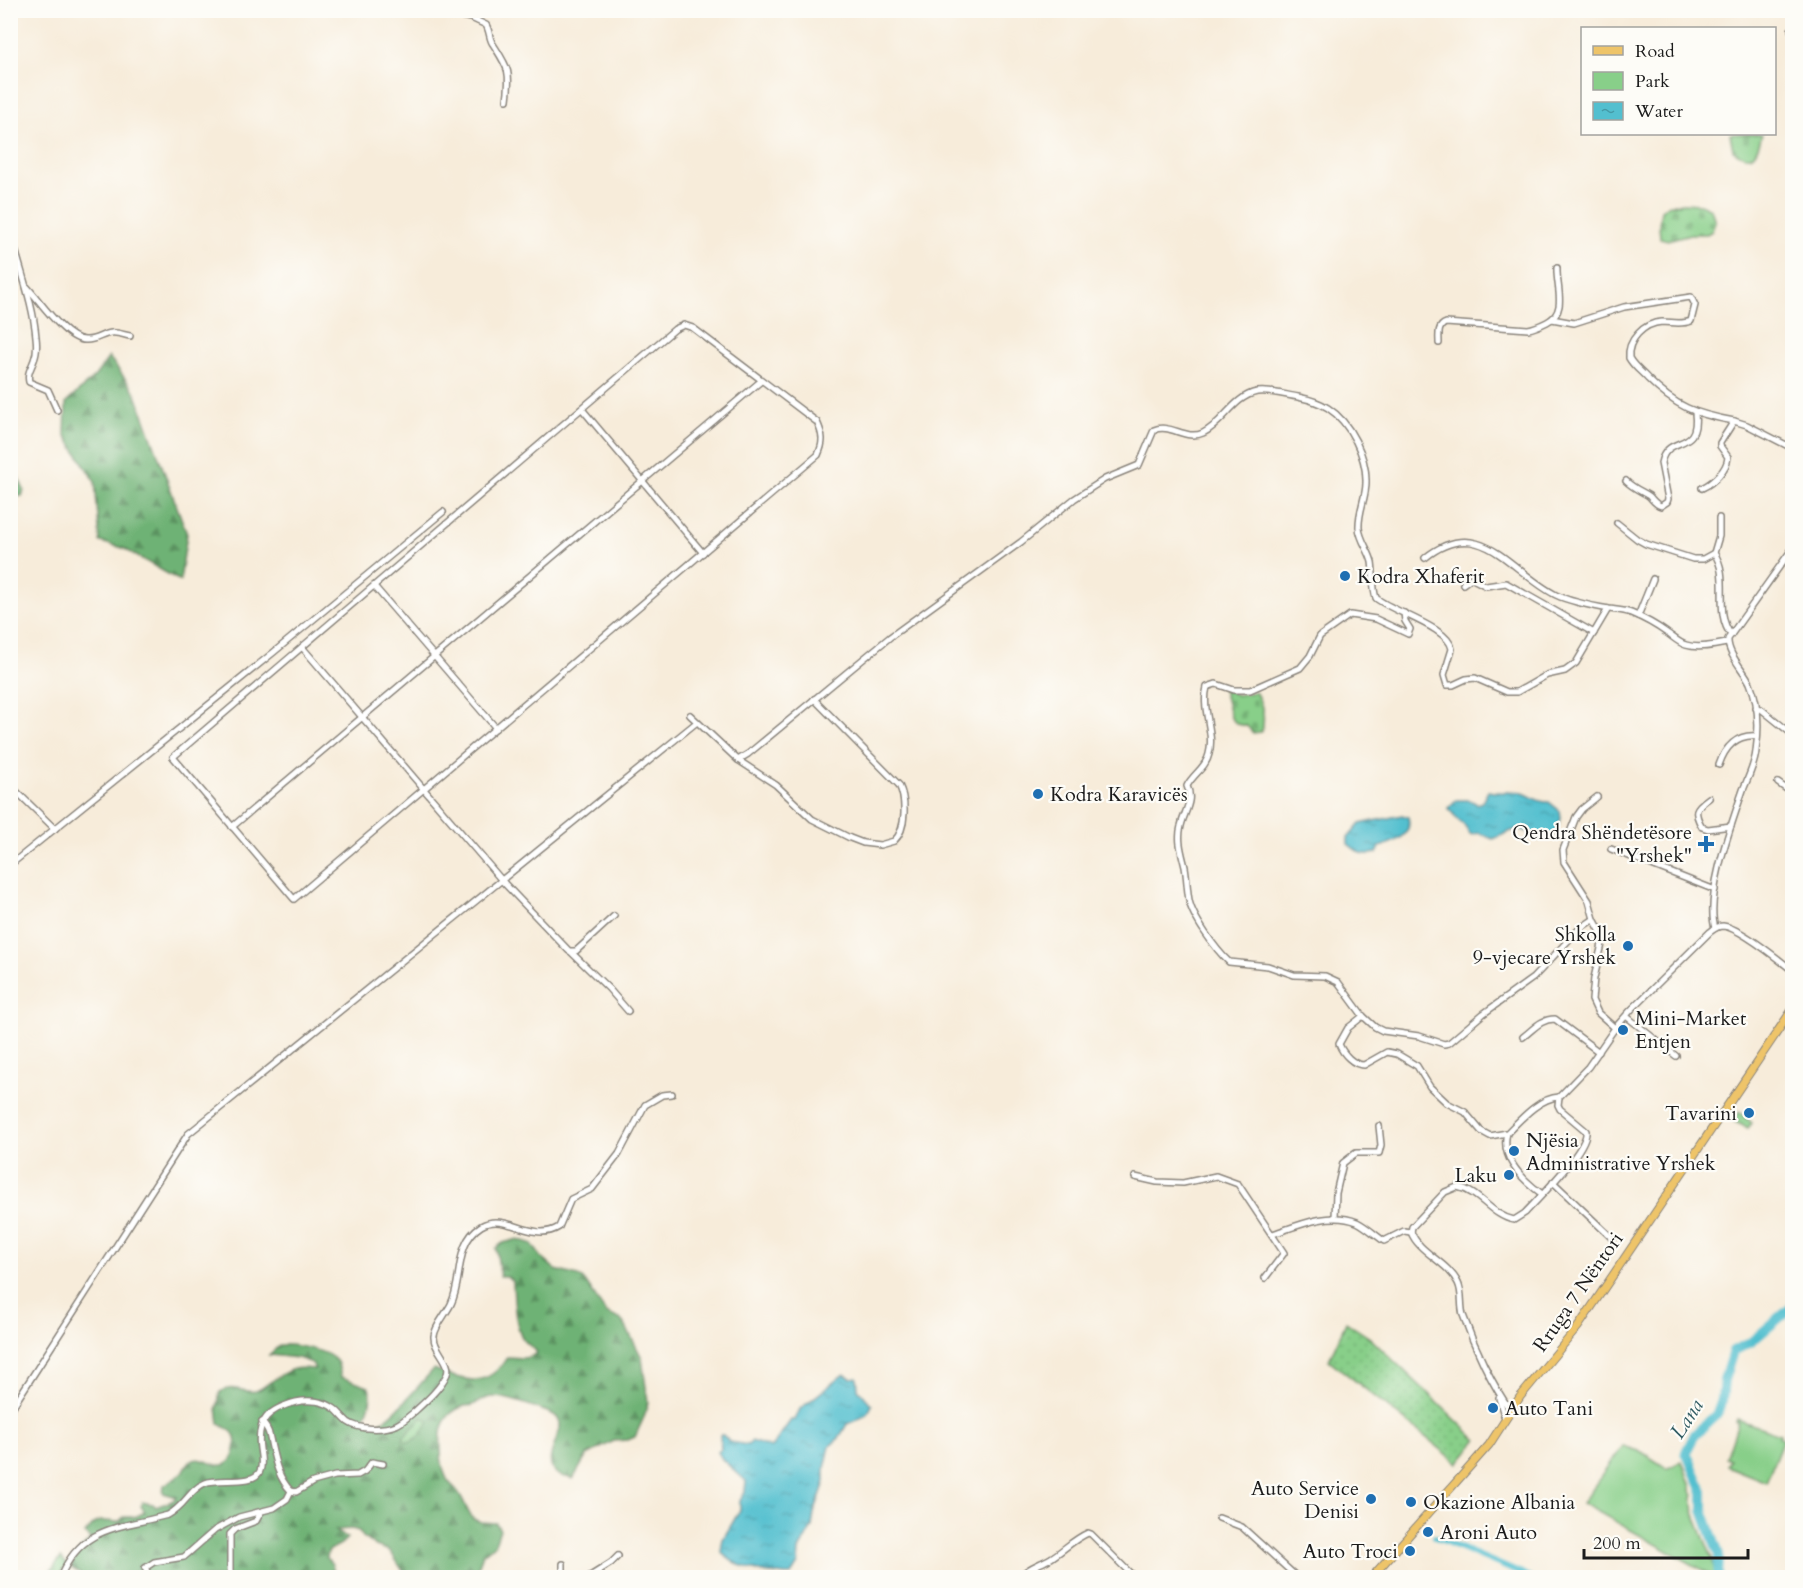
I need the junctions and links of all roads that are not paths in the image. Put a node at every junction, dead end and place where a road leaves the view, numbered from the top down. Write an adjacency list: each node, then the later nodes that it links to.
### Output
1 (432, 10): 2 (street)
2 (507, 100)
3 (10, 228): 5 (street)
4 (1557, 268): 6 (street)
5 (24, 284): 7 (street); 11 (street)
6 (1552, 319): 8 (street); 12 (street)
7 (130, 336)
8 (1439, 343)
9 (761, 381): 10 (street); 15 (street); 22 (street)
10 (582, 409): 15 (street); 27 (street)
11 (57, 410)
12 (1695, 413): 13 (street); 16 (street)
13 (1734, 421): 14 (street); 17 (street)
14 (1792, 448)
15 (642, 481): 22 (street); 35 (street)
16 (1626, 481)
17 (1702, 488)
18 (443, 512): 54 (street)
19 (1719, 518): 23 (street)
20 (1617, 523): 23 (street)
21 (1792, 549): 32 (street)
22 (703, 553): 41 (street)
23 (1714, 553): 32 (street)
24 (1425, 558): 28 (street)
25 (1653, 579): 30 (street)
26 (1463, 584): 31 (street)
27 (374, 586): 34 (street); 35 (street)
28 (1608, 609): 30 (street); 31 (street)
29 (1404, 613): 31 (street); 36 (street); 66 (street)
30 (1638, 616): 33 (street)
31 (1594, 633)
32 (1731, 635): 33 (street)
33 (1727, 643): 37 (street)
34 (302, 647): 39 (street); 52 (street)
35 (434, 657): 39 (street); 41 (street)
36 (814, 699): 44 (street); 44 (street)
37 (1756, 708): 42 (street); 43 (street)
38 (690, 715): 40 (street)
39 (363, 717): 48 (street); 52 (street)
40 (697, 722): 44 (street); 57 (street)
41 (496, 728): 48 (street)
42 (1792, 734)
43 (1757, 736): 45 (street); 53 (street)
44 (738, 760)
45 (1719, 765)
46 (1778, 783): 49 (street)
47 (10, 785): 54 (street)
48 (424, 789): 52 (street); 57 (street)
49 (1792, 793)
50 (1597, 797): 60 (street)
51 (1709, 798): 53 (street)
52 (232, 826)
53 (1731, 826): 58 (street)
54 (55, 829): 56 (street)
55 (1611, 849): 58 (street)
56 (10, 865)
57 (502, 880): 62 (street); 85 (street)
58 (1715, 890): 61 (street)
59 (614, 916): 62 (street)
60 (1594, 919): 66 (street); 68 (street)
61 (1715, 928): 63 (street); 67 (street)
62 (571, 952): 65 (street)
63 (1792, 970)
64 (1792, 1010): 86 (main road, Rruga 7 Nëntori)
65 (628, 1011)
66 (1363, 1016): 75 (street)
67 (1626, 1016): 68 (street); 71 (street)
68 (1616, 1028): 70 (street)
69 (1523, 1037): 70 (street)
70 (1599, 1052): 73 (street)
71 (1676, 1056)
72 (672, 1094): 88 (street)
73 (1559, 1097): 75 (street); 77 (street)
74 (1379, 1126): 79 (street)
75 (1507, 1133): 78 (street)
76 (1135, 1177): 81 (street)
77 (1553, 1182): 78 (street); 82 (street)
78 (1542, 1194): 80 (street)
79 (1335, 1217): 80 (street); 81 (street)
80 (1411, 1232): 84 (street)
81 (1273, 1234): 83 (street)
82 (1613, 1239)
83 (1265, 1278)
84 (1498, 1394): 86 (street); 87 (street)
85 (10, 1411)
86 (1511, 1411): 87 (main road, Rruga 7 Nëntori)
87 (1505, 1419): 103 (main road, Rruga 7 Nëntori)
88 (262, 1422): 90 (street); 95 (street)
89 (382, 1464): 90 (street)
90 (291, 1491): 91 (street)
91 (261, 1512): 96 (street); 97 (street)
92 (1219, 1518): 102 (street)
93 (618, 1556): 99 (street)
94 (563, 1564): 98 (street)
95 (60, 1578)
96 (154, 1578)
97 (232, 1578)
98 (563, 1578)
99 (587, 1578)
100 (1018, 1578): 101 (street)
101 (1135, 1578)
102 (1298, 1578)
103 (1371, 1578)

